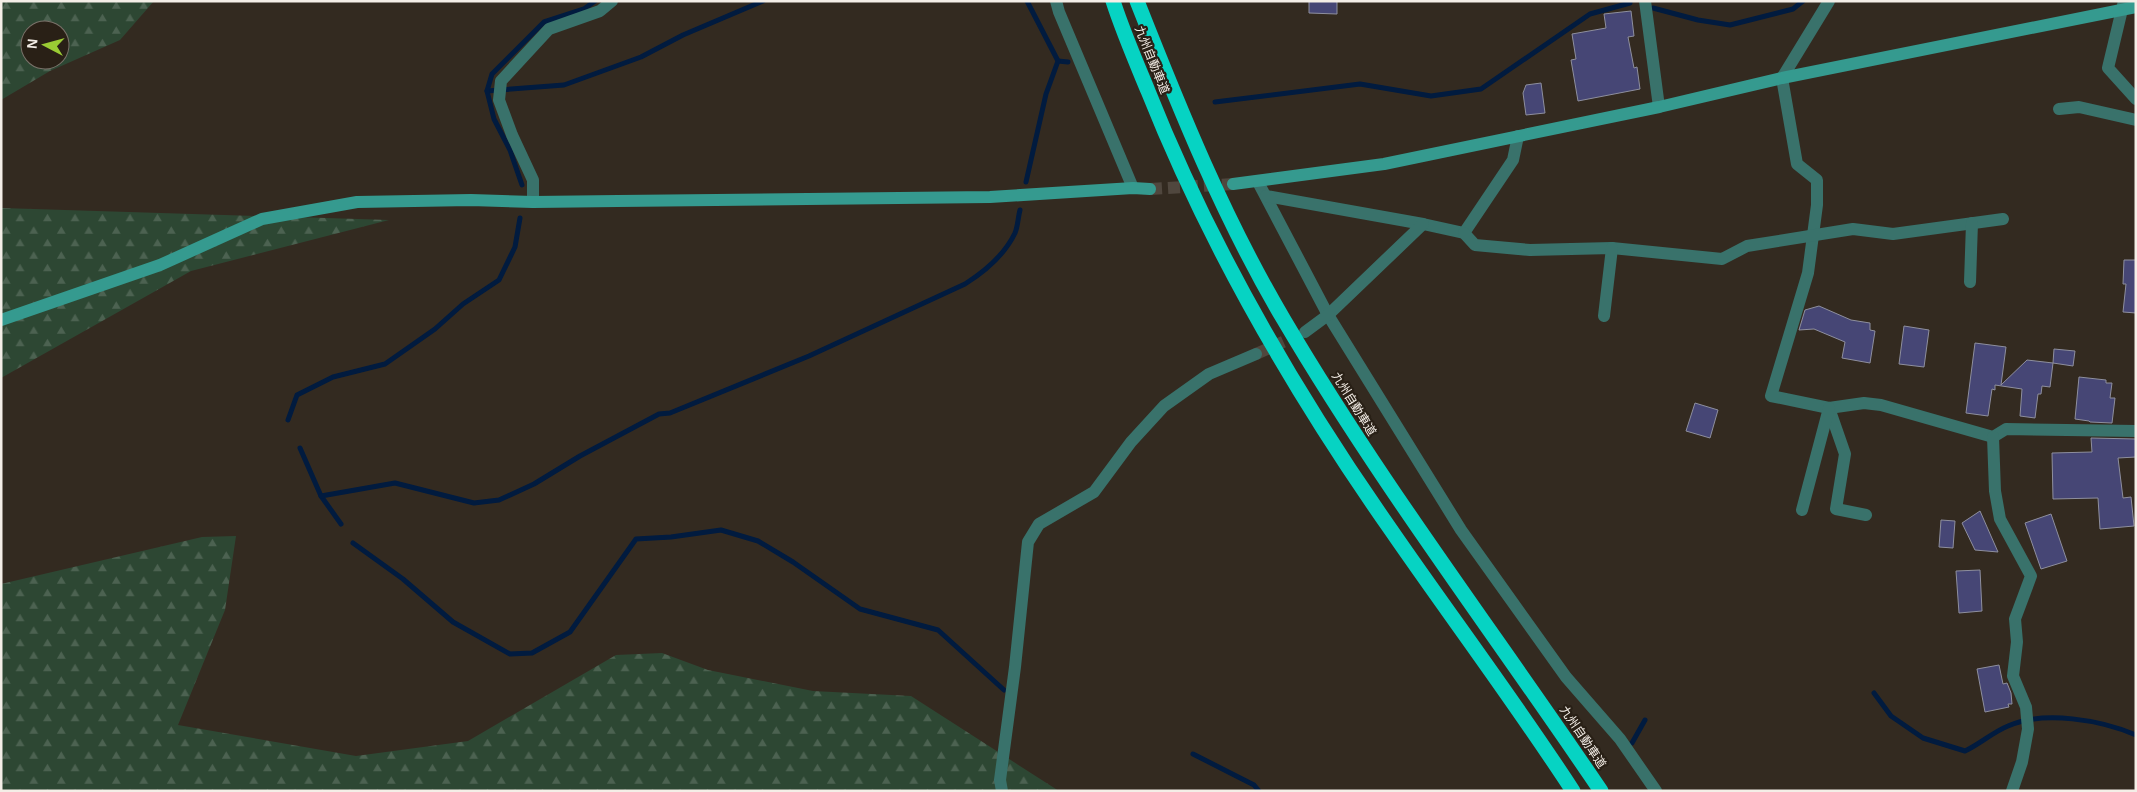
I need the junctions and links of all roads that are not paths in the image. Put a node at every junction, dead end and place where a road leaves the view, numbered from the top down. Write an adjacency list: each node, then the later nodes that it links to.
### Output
1 (612, 1): 20 (street)
2 (1056, 1): 17 (street)
3 (1113, 1): 39 (highway, 九州自動車道)
4 (1137, 1): 40 (highway, 九州自動車道)
5 (1645, 1): 11 (street)
6 (1828, 1): 9 (street)
7 (2122, 6): 8 (street); 9 (street); 10 (street)
8 (2136, 7)
9 (1782, 78): 11 (street); 25 (street)
10 (2136, 99)
11 (1659, 108): 14 (street)
12 (2059, 109): 13 (street)
13 (2136, 120)
14 (1518, 136): 15 (street); 24 (street)
15 (1258, 182): 16 (street); 19 (street)
16 (1233, 184)
17 (1133, 188): 18 (street); 20 (street)
18 (1150, 189)
19 (1266, 196): 23 (street); 28 (street)
20 (532, 202): 30 (street)
21 (2003, 218): 22 (street)
22 (1972, 223): 25 (street); 27 (street)
23 (1423, 224): 24 (street); 28 (street)
24 (1464, 234): 26 (street)
25 (1812, 237): 26 (street); 33 (street)
26 (1612, 248): 29 (street)
27 (1970, 282)
28 (1328, 315): 31 (street); 41 (street)
29 (1604, 316)
30 (1, 320)
31 (1305, 332)
32 (1256, 354): 38 (street)
33 (1829, 408): 35 (street); 36 (street); 37 (street)
34 (2136, 431): 35 (street)
35 (1993, 437): 42 (street)
36 (1802, 510)
37 (1866, 515)
38 (1002, 791)
39 (1573, 791)
40 (1601, 791)
41 (1656, 791)
42 (2012, 791)

